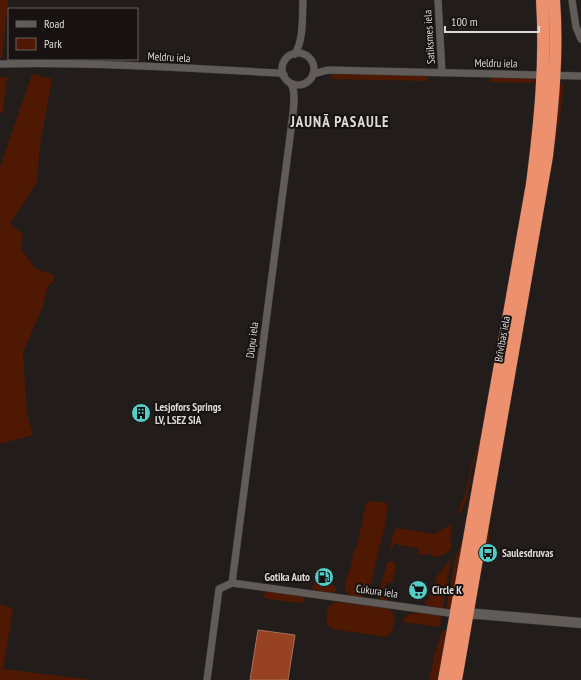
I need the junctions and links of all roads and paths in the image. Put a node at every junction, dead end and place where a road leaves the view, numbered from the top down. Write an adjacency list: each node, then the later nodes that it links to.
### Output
1 (303, 0): 6 (street)
2 (438, 0): 15 (street, Satiksmes iela)
3 (542, 0): 17 (highway, Brīvības iela)
4 (554, 0): 18 (highway, Brīvības iela)
5 (572, 0): 7 (street)
6 (301, 39): 8 (street); 9 (street)
7 (581, 39)
8 (295, 54): 9 (street); 12 (street, Meldru iela)
9 (306, 56): 11 (street, Meldru iela)
10 (0, 64): 14 (street, Meldru iela)
11 (313, 64): 13 (street, Meldru iela); 16 (street)
12 (282, 65): 14 (street, Meldru iela); 19 (street)
13 (328, 70): 15 (street, Meldru iela); 16 (street, Meldru iela)
14 (266, 72): 19 (street, Meldru iela)
15 (442, 73): 17 (street, Meldru iela)
16 (313, 74): 22 (street, Meldru iela)
17 (543, 74): 18 (street, Meldru iela); 25 (highway, Brīvības iela)
18 (556, 75): 20 (street, Meldru iela); 25 (highway, Brīvības iela)
19 (284, 76): 21 (street)
20 (581, 76)
21 (291, 84): 22 (street); 23 (street, Dūņu iela)
22 (302, 84): 23 (street, Dūņu iela)
23 (294, 99): 24 (street, Dūņu iela)
24 (232, 583): 25 (street, Cukura iela); 27 (street)
25 (462, 614): 26 (main road, Cukura iela); 28 (highway, Brīvības iela); 29 (highway, Brīvības iela)
26 (581, 623)
27 (207, 680)
28 (444, 680)
29 (456, 680)

